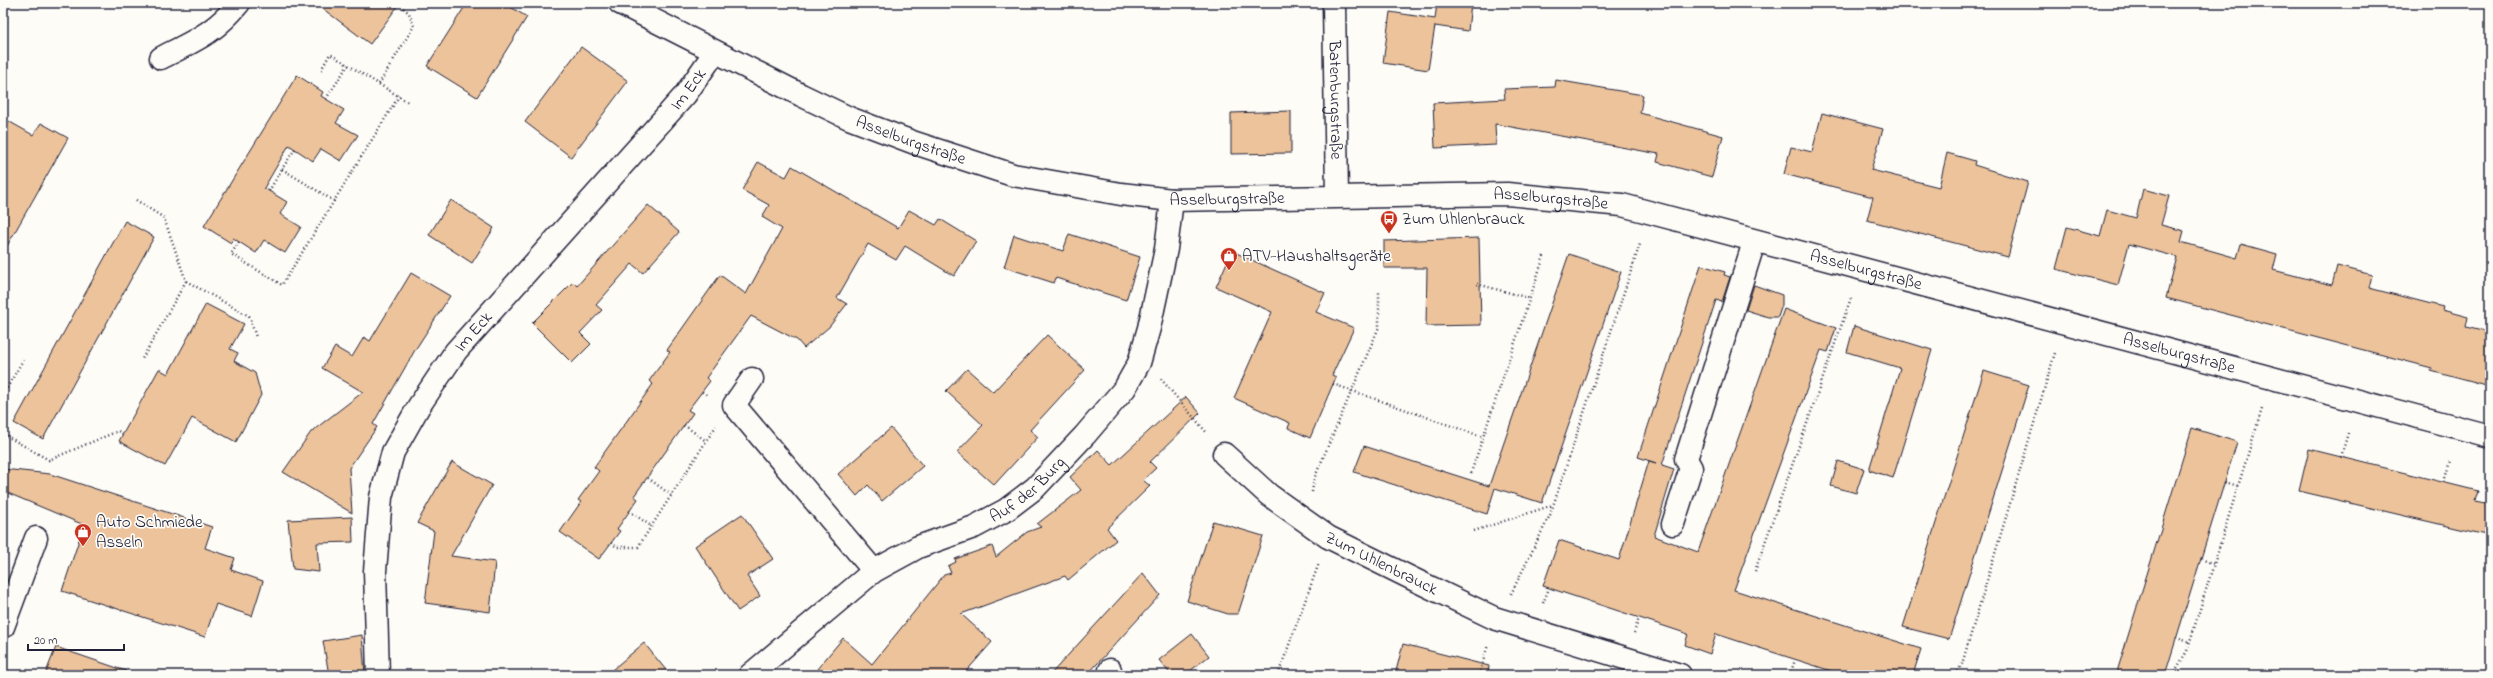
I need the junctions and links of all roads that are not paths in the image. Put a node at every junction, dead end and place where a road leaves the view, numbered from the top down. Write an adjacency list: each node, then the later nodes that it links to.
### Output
1 (239, 3): 5 (street)
2 (620, 3): 4 (street, Asselburgstraße)
3 (1334, 3): 6 (street, Batenburgstraße)
4 (715, 52): 7 (street, Asselburgstraße); 16 (street, Im Eck)
5 (161, 58)
6 (1337, 196): 7 (street, Asselburgstraße); 8 (street, Asselburgstraße)
7 (1172, 200): 14 (street, Auf der Burg)
8 (1754, 242): 10 (street, Asselburgstraße); 12 (street)
9 (752, 379): 14 (street)
10 (2490, 436)
11 (1224, 454): 18 (street, Zum Uhlenbrauck)
12 (1673, 524)
13 (36, 538): 15 (street)
14 (874, 571): 17 (street, Auf der Burg)
15 (3, 627)
16 (378, 675)
17 (750, 675)
18 (1680, 675)

